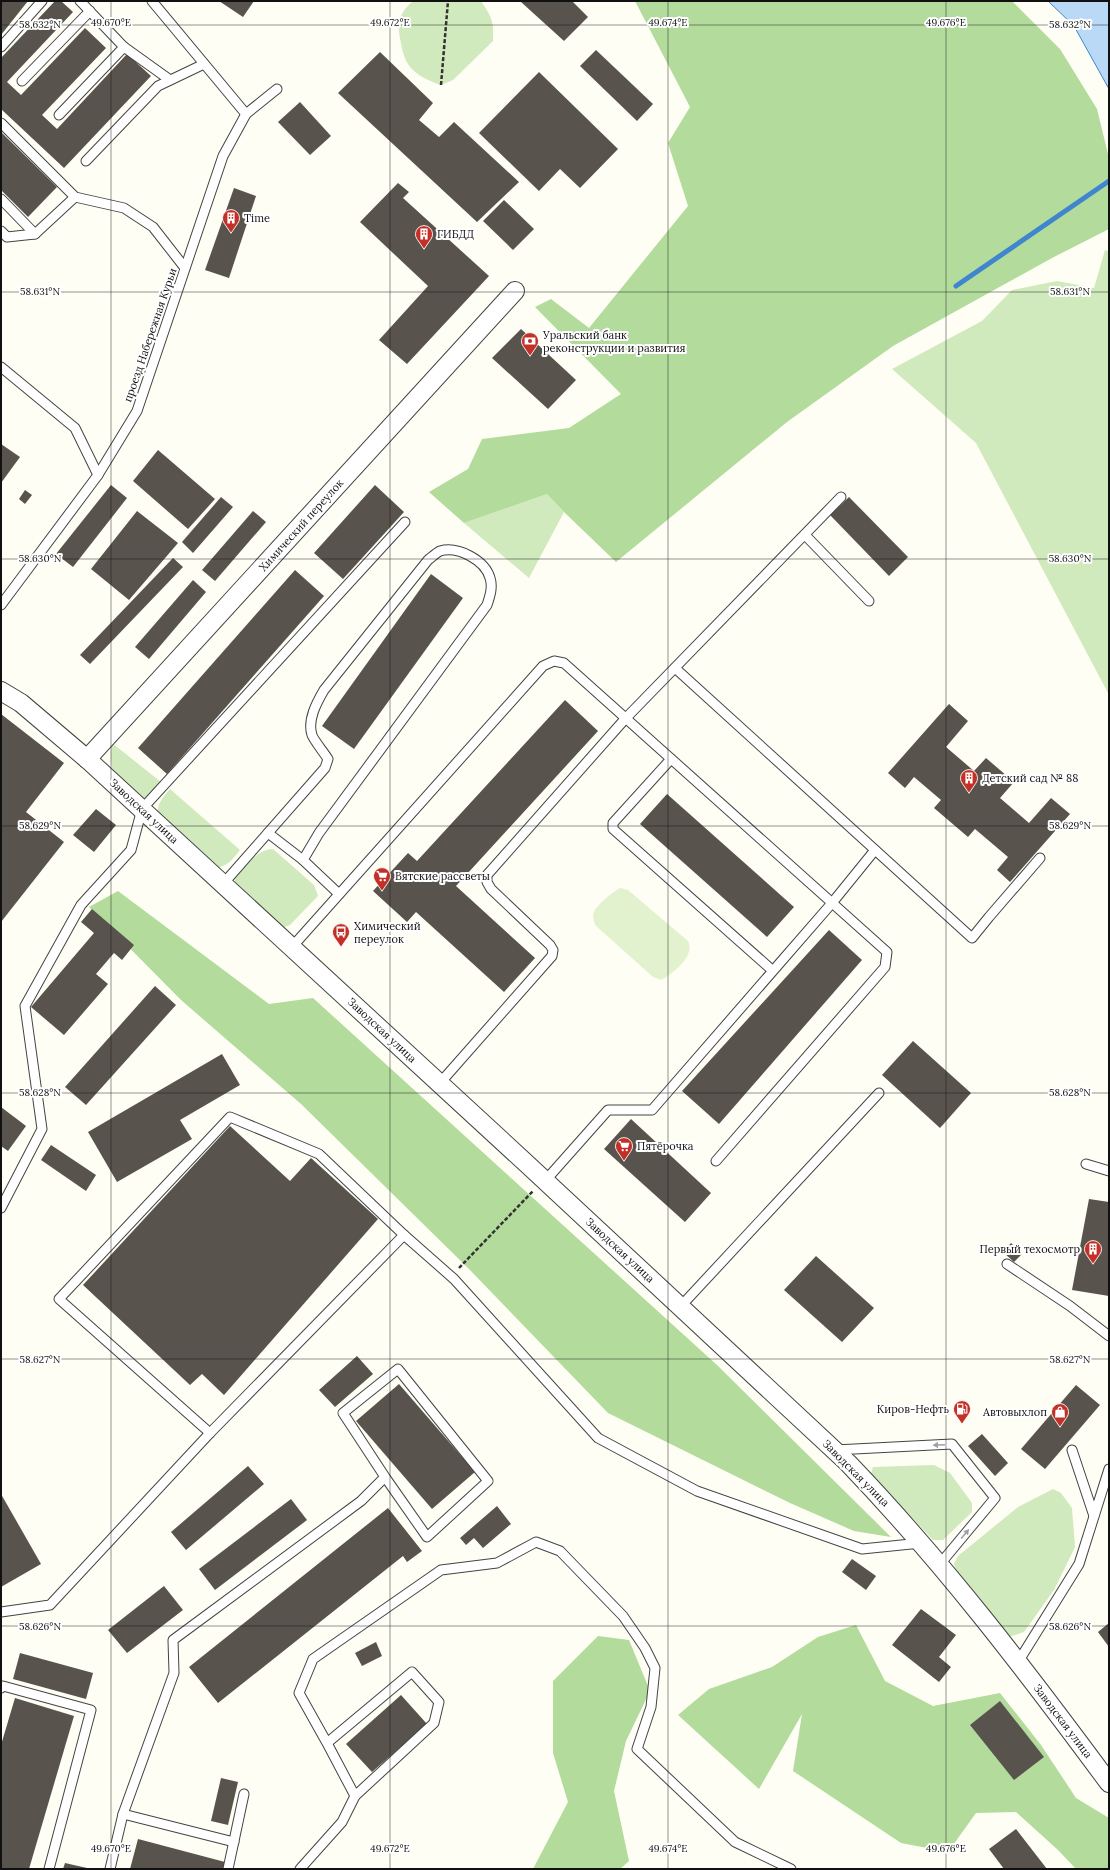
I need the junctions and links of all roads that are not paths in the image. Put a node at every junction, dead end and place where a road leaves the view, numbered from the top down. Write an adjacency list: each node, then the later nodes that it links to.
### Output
1 (42, 1): 5 (lane)
2 (80, 1): 4 (lane)
3 (152, 1): 7 (lane)
4 (90, 11): 6 (lane); 9 (lane)
5 (1, 47)
6 (124, 47): 8 (lane); 11 (lane)
7 (204, 64): 8 (lane); 12 (lane)
8 (170, 80): 14 (lane)
9 (22, 81)
10 (277, 89): 12 (lane, проезд Набережная Курьи)
11 (59, 114)
12 (246, 114): 19 (lane, проезд Набережная Курьи)
13 (1, 123): 15 (lane)
14 (86, 161)
15 (75, 197): 18 (lane); 19 (lane)
16 (1, 199): 18 (lane)
17 (1, 231): 18 (lane)
18 (36, 234)
19 (185, 268): 22 (lane, проезд Набережная Курьи)
20 (515, 292): 31 (street, Химический переулок)
21 (1, 367): 22 (lane)
22 (98, 475): 27 (lane, проезд Набережная Курьи)
23 (841, 497): 25 (lane)
24 (405, 522): 33 (lane)
25 (804, 535): 26 (lane); 28 (lane)
26 (869, 601)
27 (1, 605)
28 (675, 668): 30 (lane); 35 (lane)
29 (1, 691): 31 (street, Заводская улица)
30 (625, 719): 32 (lane); 39 (lane); 43 (lane)
31 (87, 759): 33 (street, Заводская улица)
32 (671, 759): 40 (lane); 42 (lane)
33 (142, 809): 38 (street, Заводская улица); 49 (lane)
34 (268, 833): 37 (lane); 37 (lane); 38 (lane)
35 (875, 850): 36 (lane); 40 (lane)
36 (1040, 858)
37 (303, 860): 39 (lane)
38 (223, 884): 41 (street, Заводская улица)
39 (339, 894): 41 (lane)
40 (832, 903): 42 (lane); 45 (lane)
41 (292, 947): 43 (street, Заводская улица)
42 (772, 970): 48 (lane)
43 (440, 1083): 48 (street, Заводская улица)
44 (879, 1093): 52 (lane)
45 (716, 1161)
46 (1086, 1164): 47 (lane)
47 (1109, 1171)
48 (541, 1184): 52 (street, Заводская улица)
49 (1, 1208)
50 (404, 1235): 54 (lane); 54 (lane); 60 (lane)
51 (1007, 1264): 53 (lane)
52 (681, 1306): 55 (street, Заводская улица)
53 (1109, 1336)
54 (210, 1433): 62 (lane)
55 (834, 1450): 60 (street, Заводская улица); 61 (lane, one-way to 55)
56 (1072, 1450): 59 (lane)
57 (1109, 1469): 59 (lane)
58 (385, 1477): 58 (lane); 69 (lane)
59 (1094, 1516): 63 (lane)
60 (922, 1543): 61 (street, Заводская улица)
61 (940, 1564): 63 (street, Заводская улица)
62 (1, 1612)
63 (1018, 1662): 66 (street, Заводская улица)
64 (1, 1688): 71 (lane)
65 (327, 1743): 68 (lane); 68 (lane); 75 (lane)
66 (1109, 1782)
67 (244, 1794): 70 (lane)
68 (355, 1796): 74 (lane)
69 (123, 1814): 70 (lane); 72 (lane)
70 (234, 1842): 73 (lane)
71 (49, 1869)
72 (110, 1869)
73 (228, 1869)
74 (300, 1869)
75 (791, 1869)

